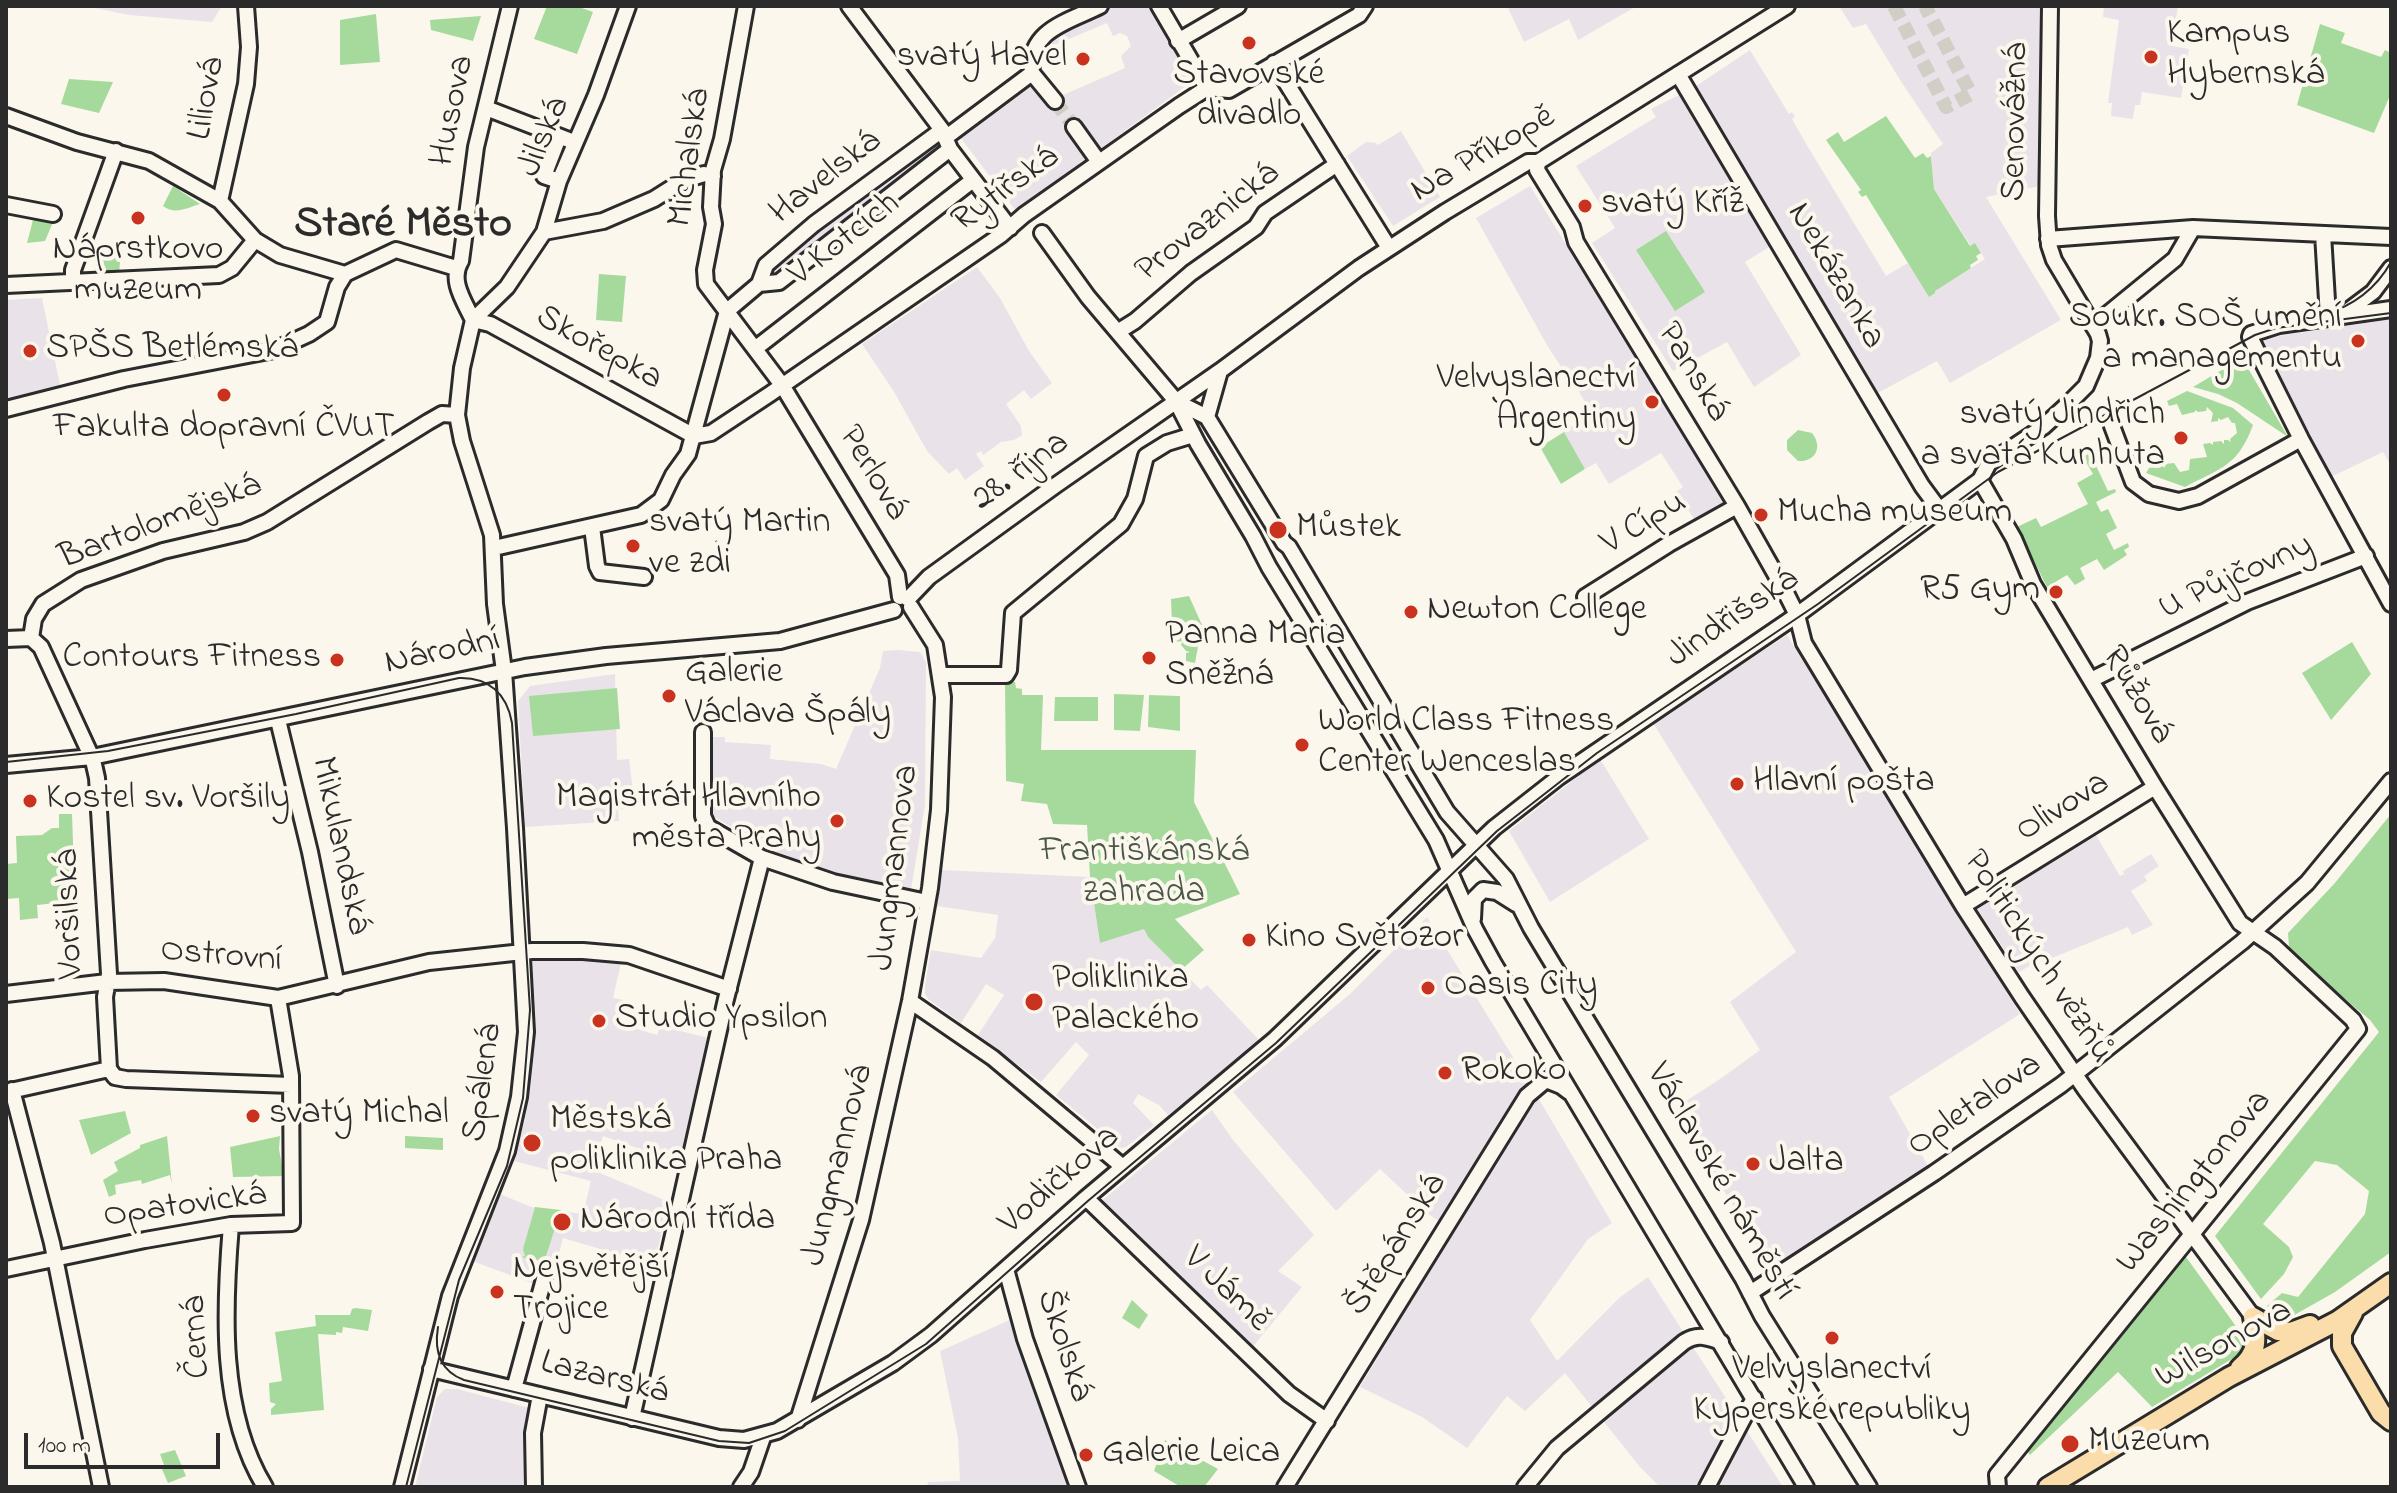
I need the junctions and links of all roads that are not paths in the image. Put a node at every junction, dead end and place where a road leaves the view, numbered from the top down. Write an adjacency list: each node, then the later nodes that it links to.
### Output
1 (246, 6): 31 (street, Liliová)
2 (510, 6): 18 (street, Husova)
3 (628, 6): 23 (street, Jilská)
4 (746, 6): 28 (street, Michalská)
5 (849, 6): 22 (street)
6 (1100, 6): 14 (street)
7 (1159, 6): 12 (street)
8 (1238, 6): 12 (street)
9 (1365, 6): 13 (street, Rytířská)
10 (1787, 6): 15 (street, Na Příkopě)
11 (2050, 6): 40 (street, Senovážná)
12 (1178, 41): 16 (street)
13 (1274, 63): 16 (street, Rytířská); 27 (street)
14 (1032, 73): 17 (street); 22 (street, Havelská)
15 (1678, 74): 26 (street, Na Příkopě); 68 (street, Nekázanka)
16 (1207, 88): 25 (street, Rytířská)
17 (1055, 101)
18 (486, 108): 21 (street); 43 (street, Husova)
19 (6, 116): 24 (street)
20 (1074, 127): 25 (street)
21 (559, 137): 23 (street); 30 (street)
22 (946, 139): 29 (street); 47 (street, Havelská); 47 (street, Havelská)
23 (574, 142): 30 (street, Jilská)
24 (116, 151): 31 (street); 46 (street)
25 (1099, 162): 34 (street, Rytířská)
26 (1538, 162): 42 (street, Na Příkopě); 67 (street, Panská)
27 (1337, 164): 42 (street); 54 (street, Provaznická)
28 (713, 176): 36 (street); 50 (street, Michalská)
29 (973, 180): 34 (street); 55 (street, V Kotcích)
30 (559, 181): 36 (street, Jilská)
31 (220, 201): 41 (street)
32 (6, 205): 33 (street)
33 (53, 214)
34 (1010, 228): 57 (street, Rytířská)
35 (2193, 228): 38 (street); 40 (street); 53 (street)
36 (544, 232): 52 (street, Jilská)
37 (1042, 233): 54 (street)
38 (2323, 234): 39 (street); 51 (street)
39 (2391, 237)
40 (2048, 239): 53 (street)
41 (255, 240): 45 (street); 46 (street)
42 (1389, 248): 56 (street, Na Příkopě)
43 (456, 268): 45 (street); 52 (street, Husova)
44 (2391, 268): 51 (street)
45 (345, 274): 59 (street)
46 (73, 281): 48 (street)
47 (759, 284): 50 (street, Havelská)
48 (6, 285)
49 (2391, 309): 51 (street)
50 (727, 311): 55 (street, Michalská); 64 (street)
51 (2335, 316): 65 (street)
52 (473, 320): 60 (street, Spálená); 64 (street, Skořepka)
53 (2093, 326): 66 (street, Jindřišská)
54 (1119, 331): 58 (street)
55 (756, 348): 57 (street, Perlová)
56 (1220, 371): 58 (street); 61 (street)
57 (782, 385): 64 (street, Rytířská); 76 (street, Perlová)
58 (1176, 401): 61 (street); 63 (street); 76 (street, 28. října)
59 (6, 409)
60 (457, 415): 71 (street, Spálená); 79 (street, Bartolomějská)
61 (1207, 417): 70 (street, Václavské náměstí)
62 (2112, 426): 65 (street)
63 (1193, 435): 72 (street); 82 (street)
64 (694, 436): 69 (street)
65 (2301, 439): 73 (street)
66 (1980, 480): 68 (street, Jindřišská); 83 (street, Růžová)
67 (1737, 506): 75 (street, V Cípu); 78 (street, Panská)
68 (1939, 509): 78 (street, Jindřišská)
69 (592, 527): 71 (street); 74 (street)
70 (1284, 543): 72 (street); 90 (street, Václavské náměstí)
71 (494, 548): 81 (street, Spálená)
72 (1263, 554): 92 (street)
73 (2366, 556): 77 (street); 83 (street, U Půjčovny)
74 (644, 577)
75 (1585, 597)
76 (903, 603): 81 (street, Národní); 82 (street, Jungmannova)
77 (2391, 604)
78 (1797, 615): 90 (street, Jindřišská); 94 (street, Politických vězňů)
79 (31, 638): 80 (street); 86 (street, Voršilská)
80 (6, 639)
81 (504, 671): 84 (street, Národní); 98 (street, Spálená)
82 (942, 675): 93 (street, Jungmannova)
83 (2091, 680): 89 (street, Růžová)
84 (278, 720): 86 (street, Národní); 100 (street, Mikulandská)
85 (703, 732): 91 (street)
86 (92, 757): 87 (street, Národní); 99 (street, Voršilská)
87 (6, 765)
88 (2391, 781): 97 (street, Opletalova)
89 (2155, 787): 94 (street, Olivova); 97 (street, Růžová)
90 (1476, 845): 92 (street); 95 (street, Václavské náměstí)
91 (762, 858): 93 (street); 101 (street)
92 (1449, 871): 96 (street); 110 (street, Vodičkova)
93 (927, 902): 104 (street, Jungmannova)
94 (1963, 906): 106 (street, Politických vězňů)
95 (1519, 907): 96 (street); 119 (street, Václavské náměstí)
96 (1475, 929): 109 (street)
97 (2254, 932): 106 (street, Opletalova); 113 (street, Washingtonova)
98 (523, 953): 100 (street, Ostrovní); 101 (street, Ostrovní); 124 (street, Spálená)
99 (107, 982): 102 (street, Ostrovní); 103 (street, Ostrovní); 105 (street, Voršilská)
100 (337, 986): 103 (street, Ostrovní)
101 (729, 989): 129 (street)
102 (6, 994)
103 (278, 998): 107 (street, Opatovická)
104 (910, 1001): 110 (street); 130 (street, Jungmannová)
105 (109, 1069): 107 (street); 108 (street)
106 (2075, 1074): 113 (street, Politických vězňů); 119 (street, Opletalova)
107 (291, 1085): 112 (street, Opatovická)
108 (9, 1091): 114 (street)
109 (1579, 1105): 123 (street); 131 (street, Štěpánská)
110 (1123, 1167): 111 (street, Vodičkova)
111 (1086, 1198): 116 (street, Vodičkova); 131 (street, V Jámě)
112 (231, 1225): 114 (street, Opatovická); 136 (street, Černá)
113 (2193, 1234): 121 (street, Politických vězňů); 134 (street, Washingtonova)
114 (55, 1259): 115 (street, Opatovická); 135 (street)
115 (6, 1269)
116 (1006, 1269): 130 (street, Vodičkova); 140 (street, Školská)
117 (544, 1279): 126 (street)
118 (2391, 1283): 120 (main road, Wilsonova)
119 (1750, 1293): 145 (street, Václavské náměstí)
120 (2354, 1310): 122 (main road, Wilsonova); 132 (main road)
121 (2253, 1317): 122 (main road); 125 (main road)
122 (2337, 1321): 125 (main road, Wilsonova)
123 (1721, 1342): 128 (street); 142 (street)
124 (431, 1369): 126 (street, Lazarská); 137 (street, Spálená)
125 (2229, 1377): 146 (main road, Wilsonova)
126 (514, 1389): 127 (street, Lazarská)
127 (540, 1395): 129 (street, Lazarská); 138 (street)
128 (1754, 1398): 143 (street); 144 (street)
129 (632, 1418): 133 (street, Lazarská)
130 (798, 1420): 133 (street, Vodičkova)
131 (1327, 1421): 141 (street, Štěpánská)
132 (2391, 1421)
133 (763, 1437): 139 (street)
134 (1998, 1481)
135 (101, 1487)
136 (265, 1487)
137 (402, 1487)
138 (534, 1487)
139 (741, 1487)
140 (1078, 1487)
141 (1285, 1487)
142 (1525, 1487)
143 (1707, 1487)
144 (1806, 1487)
145 (1869, 1487)
146 (2048, 1487)

